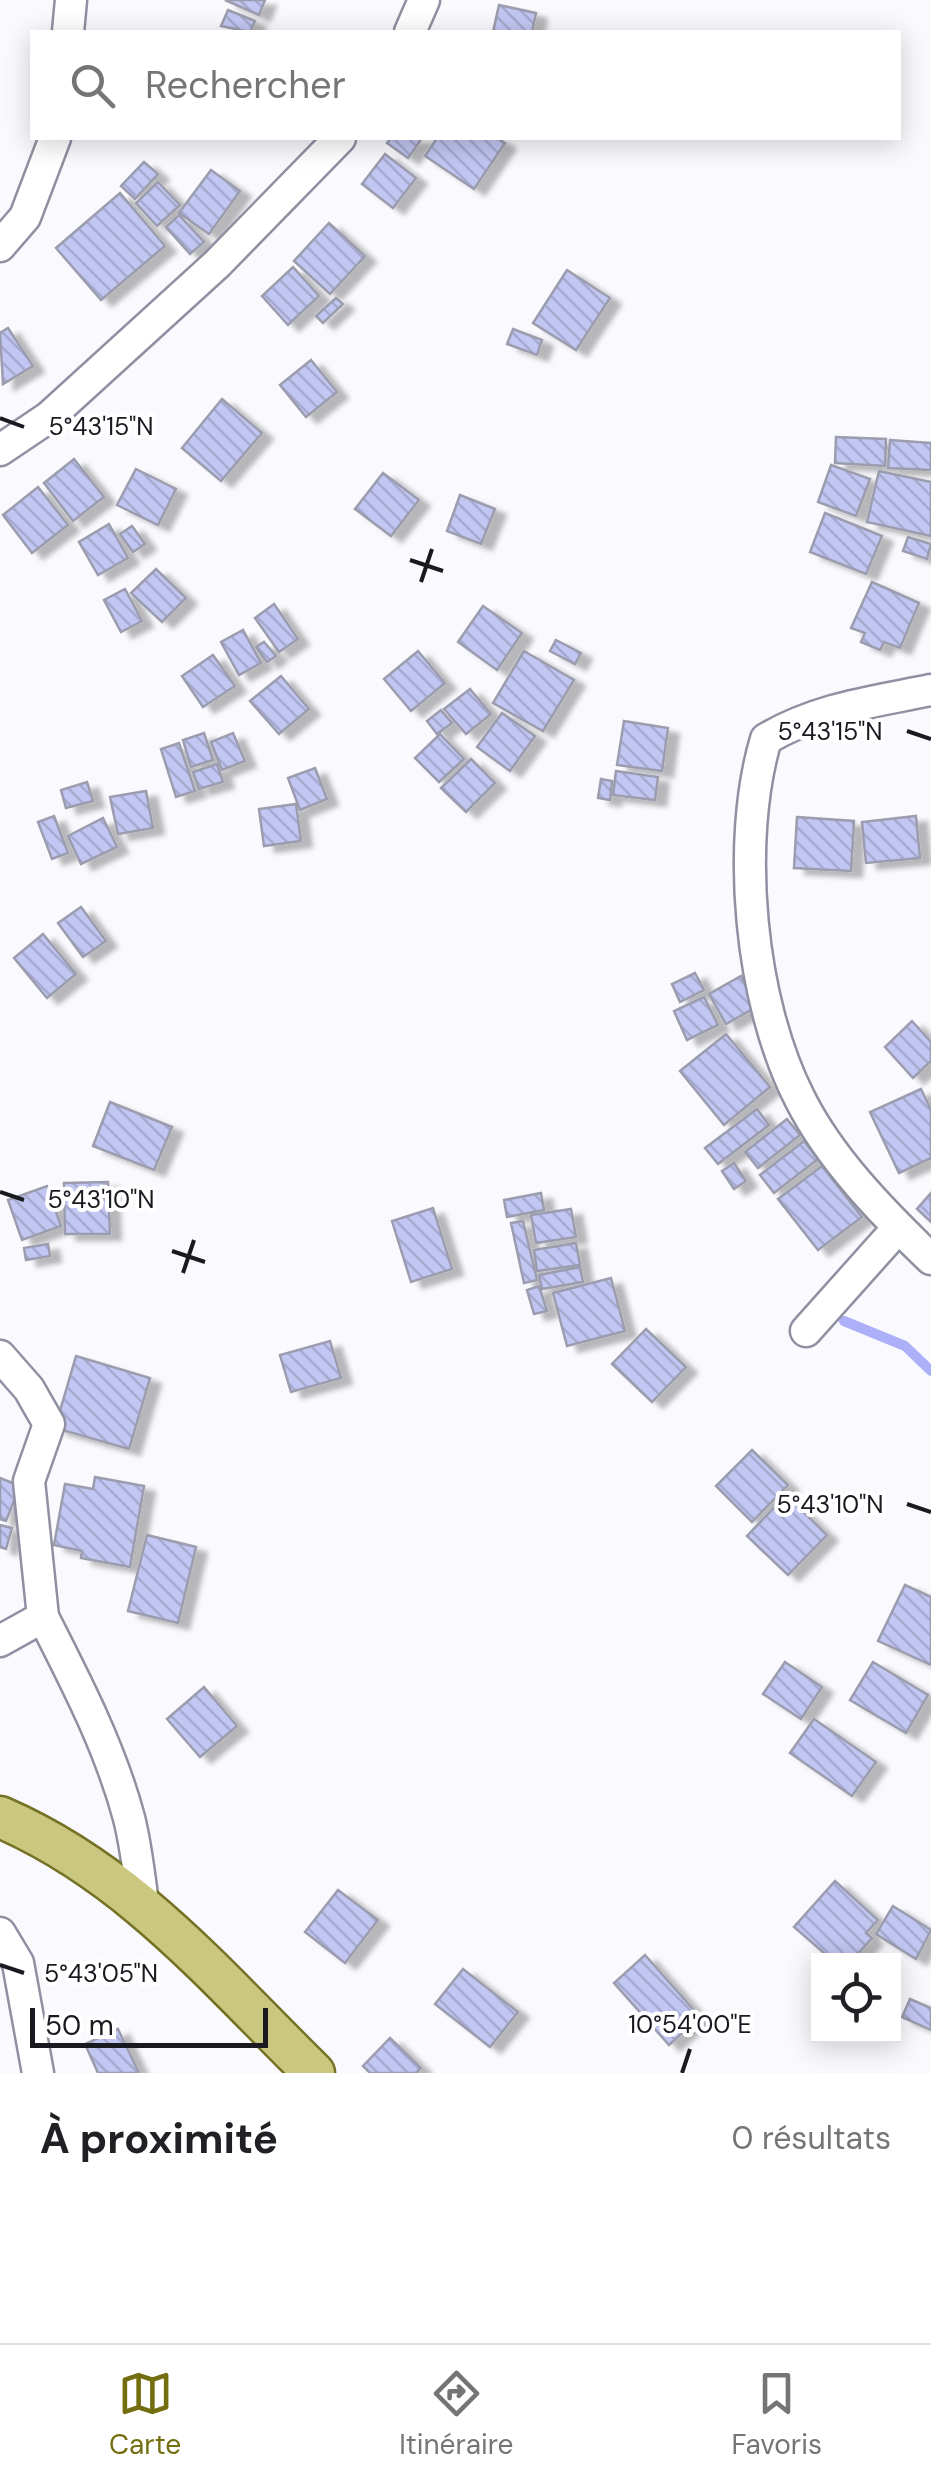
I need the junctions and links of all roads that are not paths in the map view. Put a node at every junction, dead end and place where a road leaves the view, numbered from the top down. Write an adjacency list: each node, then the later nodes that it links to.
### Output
1 (70, 0): 3 (street)
2 (424, 0): 4 (street)
3 (68, 30)
4 (411, 30)
5 (54, 140): 7 (street)
6 (338, 140): 8 (street)
7 (0, 246)
8 (0, 450)
9 (931, 690): 10 (street)
10 (898, 1228): 11 (street); 12 (street)
11 (931, 1259)
12 (806, 1331)
13 (0, 1356): 14 (street)
14 (43, 1618): 15 (street); 17 (street)
15 (0, 1641)
16 (0, 1817): 17 (main road)
17 (143, 1903): 20 (main road)
18 (0, 1933): 19 (street)
19 (38, 2073)
20 (314, 2073)

